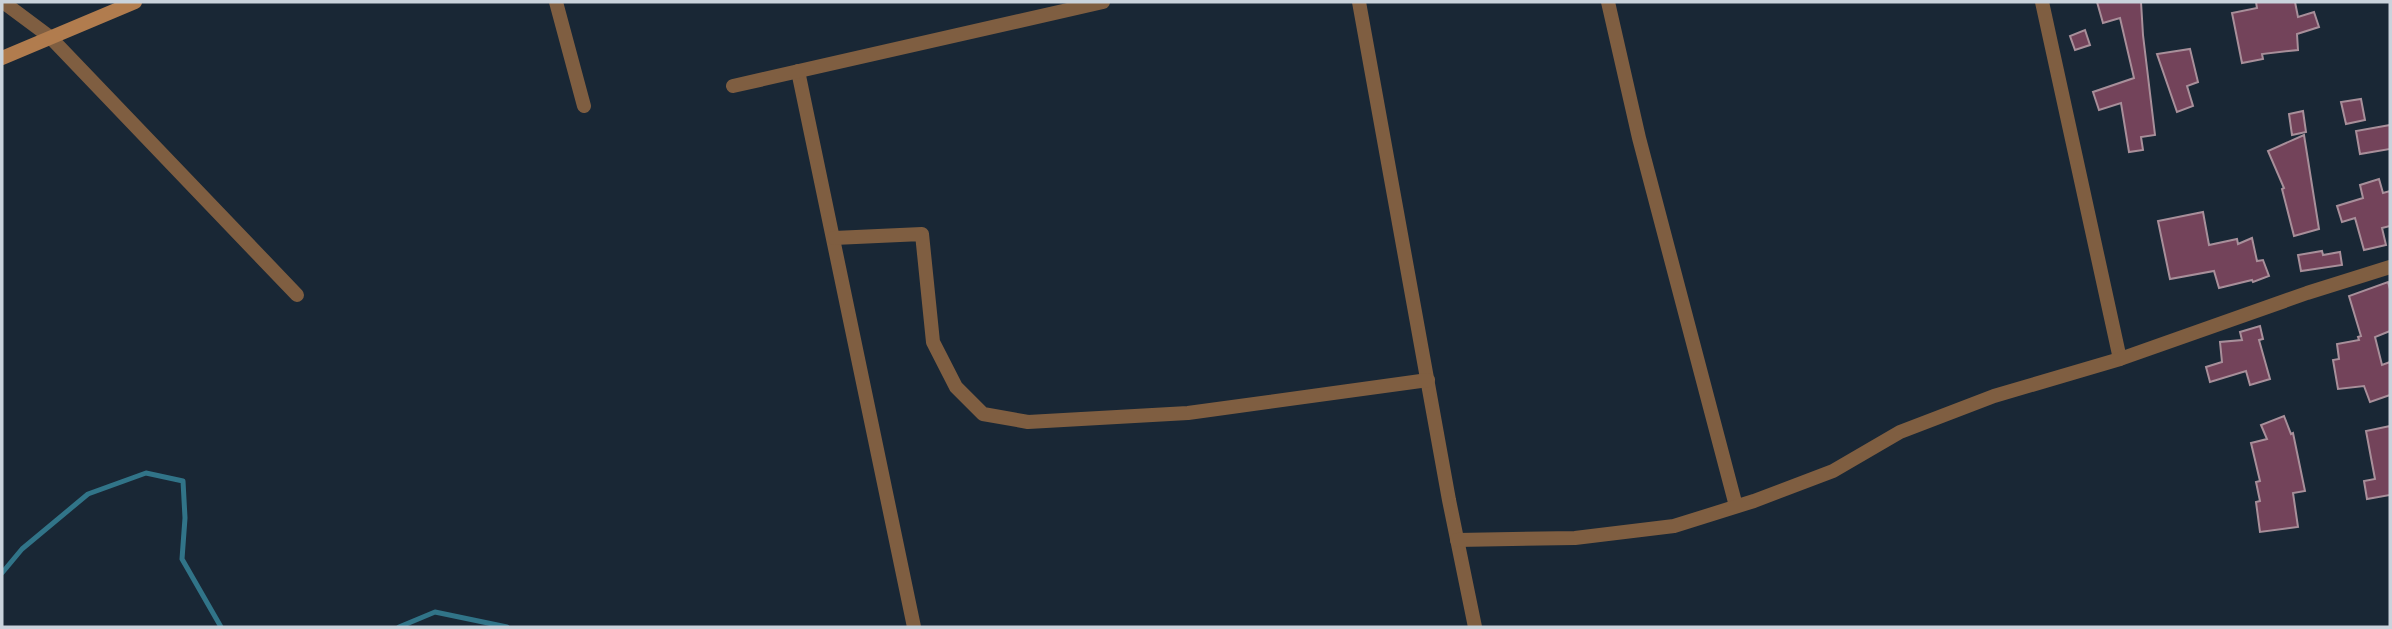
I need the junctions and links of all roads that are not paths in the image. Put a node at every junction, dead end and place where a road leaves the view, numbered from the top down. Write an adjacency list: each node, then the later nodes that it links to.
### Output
1 (3, 2): 8 (street)
2 (135, 2): 8 (street)
3 (555, 2): 12 (street)
4 (1102, 2): 10 (street)
5 (1359, 2): 17 (street)
6 (1608, 2): 18 (street)
7 (2042, 2): 16 (street)
8 (50, 37): 9 (street); 15 (street)
9 (2, 58)
10 (798, 71): 11 (street); 13 (street)
11 (733, 86)
12 (584, 106)
13 (834, 238): 17 (street); 20 (street)
14 (2390, 267): 16 (street)
15 (297, 295)
16 (2120, 359): 18 (street)
17 (1427, 380): 19 (street)
18 (1736, 506): 19 (street)
19 (1457, 540): 21 (street)
20 (914, 627)
21 (1475, 627)

